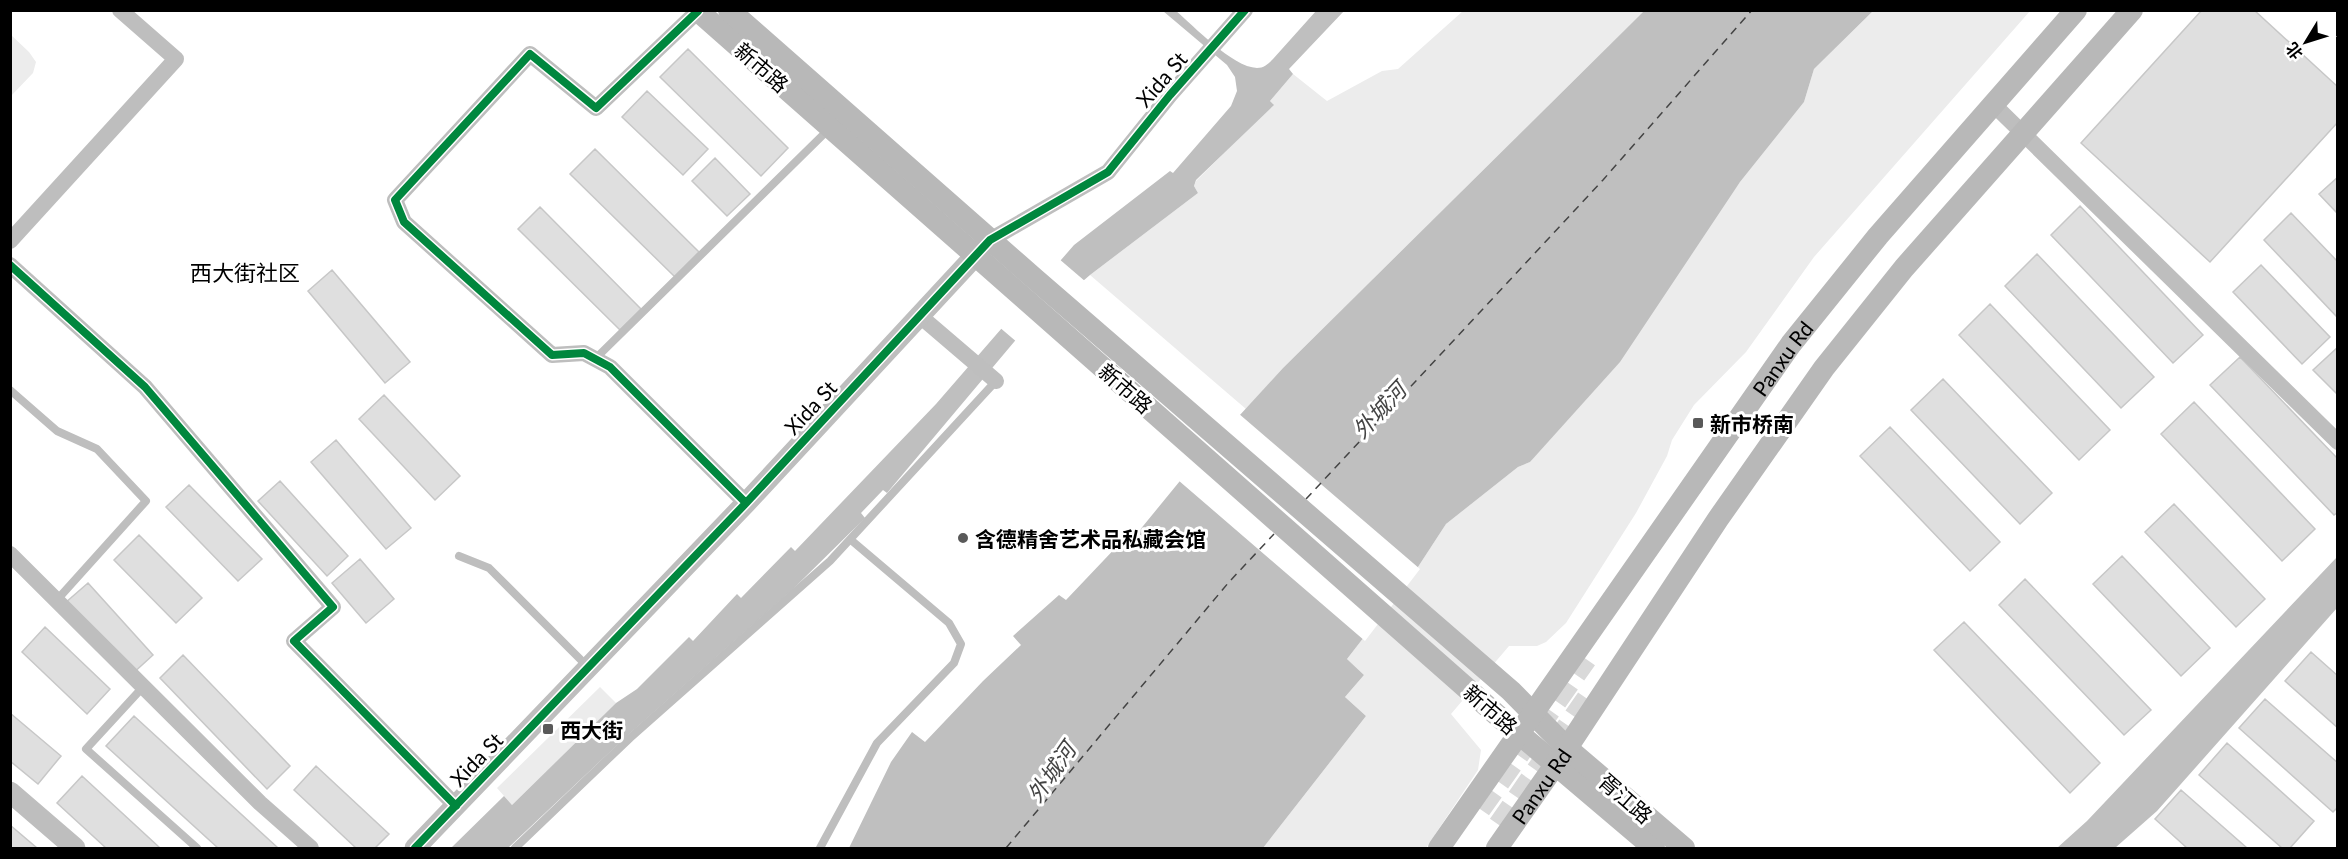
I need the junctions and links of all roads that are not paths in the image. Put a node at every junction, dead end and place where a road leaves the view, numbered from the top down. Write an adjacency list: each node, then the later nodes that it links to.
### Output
1 (120, 10): 10 (street)
2 (729, 10): 11 (main road, 新市路)
3 (1245, 10): 11 (street, Xida St)
4 (2076, 10): 7 (main road, Panxu Rd)
5 (2132, 10): 9 (main road, Panxu Rd)
6 (698, 11): 8 (main road, 新市路); 16 (street)
7 (1993, 104): 9 (street); 15 (main road, Panxu Rd)
8 (831, 127): 11 (main road, 新市路); 16 (lane)
9 (2023, 134): 17 (main road, Panxu Rd); 20 (street)
10 (10, 241)
11 (983, 248): 13 (main road, 新市路); 14 (street, Xida St)
12 (10, 265): 33 (street)
13 (1026, 286): 30 (main road, 新市路); 30 (main road, 新市路)
14 (920, 316): 18 (street); 21 (street, Xida St)
15 (1791, 344): 26 (main road); 30 (main road, Panxu Rd)
16 (595, 359): 21 (street)
17 (1824, 368): 28 (main road); 31 (main road, Panxu Rd)
18 (996, 381): 22 (lane)
19 (10, 390): 25 (lane)
20 (2337, 442)
21 (746, 503): 27 (street, Xida St)
22 (851, 540): 40 (lane); 41 (lane)
23 (10, 554): 25 (street)
24 (459, 556): 27 (lane)
25 (56, 601): 29 (street)
26 (1586, 659)
27 (589, 667): 33 (street, Xida St)
28 (1602, 677)
29 (143, 687): 37 (lane); 38 (street)
30 (1526, 724): 31 (main road, 新市路); 42 (main road, Panxu Rd)
31 (1562, 756): 45 (main road, Panxu Rd); 46 (main road, 胥江路); 47 (main road, 胥江路)
32 (10, 792): 36 (street)
33 (456, 806): 39 (street, Xida St)
34 (1480, 809): 43 (main road)
35 (1499, 825): 44 (main road)
36 (75, 849)
37 (197, 849)
38 (311, 849)
39 (415, 849)
40 (515, 849)
41 (820, 849)
42 (1439, 849)
43 (1452, 849)
44 (1483, 849)
45 (1497, 849)
46 (1654, 849)
47 (1684, 849)

